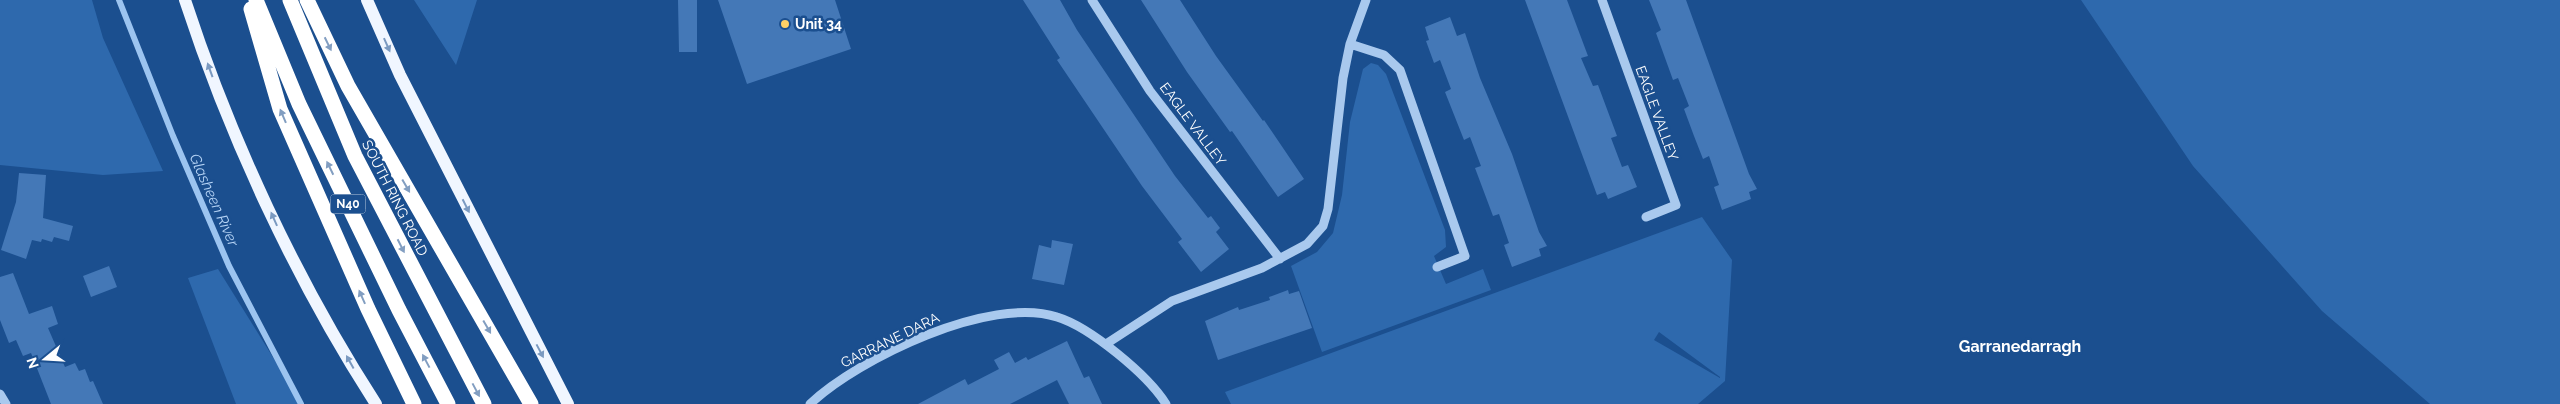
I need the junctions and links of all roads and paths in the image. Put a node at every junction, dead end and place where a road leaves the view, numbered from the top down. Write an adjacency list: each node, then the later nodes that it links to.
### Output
1 (185, 0): 17 (main road, one-way to 1)
2 (248, 0): 18 (highway, one-way to 2)
3 (256, 0): 19 (highway, N40, one-way to 3)
4 (290, 0): 20 (highway, SOUTH RING ROAD / N40, one-way to 20)
5 (306, 0): 21 (highway, one-way to 21)
6 (367, 0): 22 (main road, one-way to 22)
7 (1092, 0): 12 (street, EAGLE VALLEY)
8 (1366, 0): 10 (street)
9 (1602, 0): 11 (street, EAGLE VALLEY)
10 (1350, 44): 12 (street); 13 (street)
11 (1646, 217)
12 (1280, 259): 14 (street)
13 (1437, 267)
14 (1106, 344): 23 (street, GARRANE DARA); 24 (street, GARRANE DARA)
15 (0, 394): 16 (street)
16 (6, 404)
17 (376, 404)
18 (414, 404)
19 (448, 404)
20 (484, 404)
21 (532, 404)
22 (568, 404)
23 (810, 404)
24 (1166, 404)

